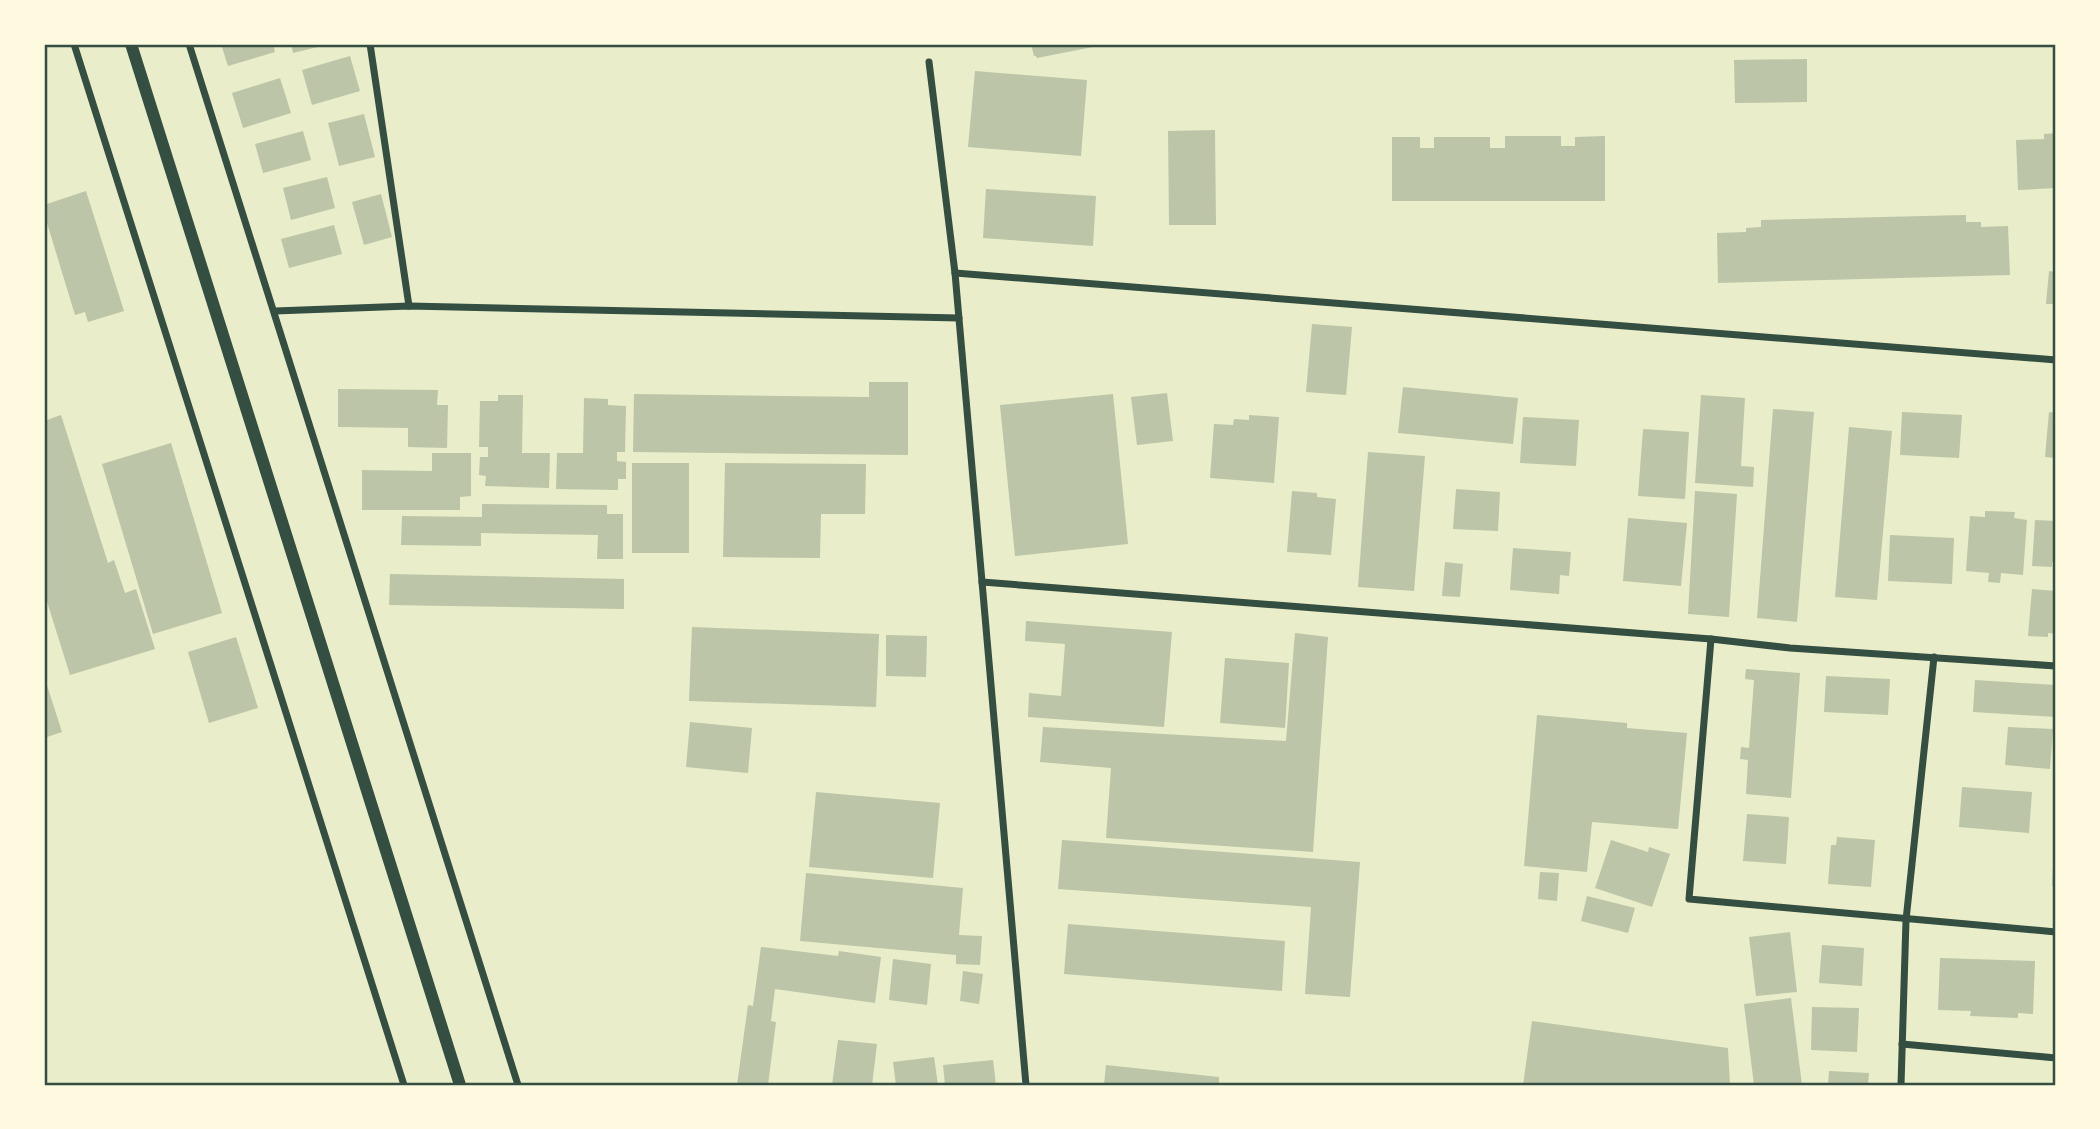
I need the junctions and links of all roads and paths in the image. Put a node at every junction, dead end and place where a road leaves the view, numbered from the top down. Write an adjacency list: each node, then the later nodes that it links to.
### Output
1 (74, 44): 19 (street)
2 (131, 44): 20 (street)
3 (190, 44): 8 (street)
4 (370, 44): 7 (street)
5 (929, 62): 6 (street)
6 (955, 273): 9 (street); 10 (street)
7 (409, 306): 8 (street); 9 (street)
8 (275, 311): 21 (street)
9 (959, 318): 11 (street)
10 (2056, 360)
11 (982, 582): 12 (street); 22 (street)
12 (1711, 639): 13 (street); 15 (street)
13 (1934, 657): 14 (street); 15 (street)
14 (2056, 666)
15 (1906, 920): 16 (street); 17 (street)
16 (2056, 932)
17 (1902, 1044): 18 (street); 23 (street)
18 (2056, 1058)
19 (404, 1085)
20 (460, 1085)
21 (518, 1085)
22 (1026, 1085)
23 (1901, 1085)

